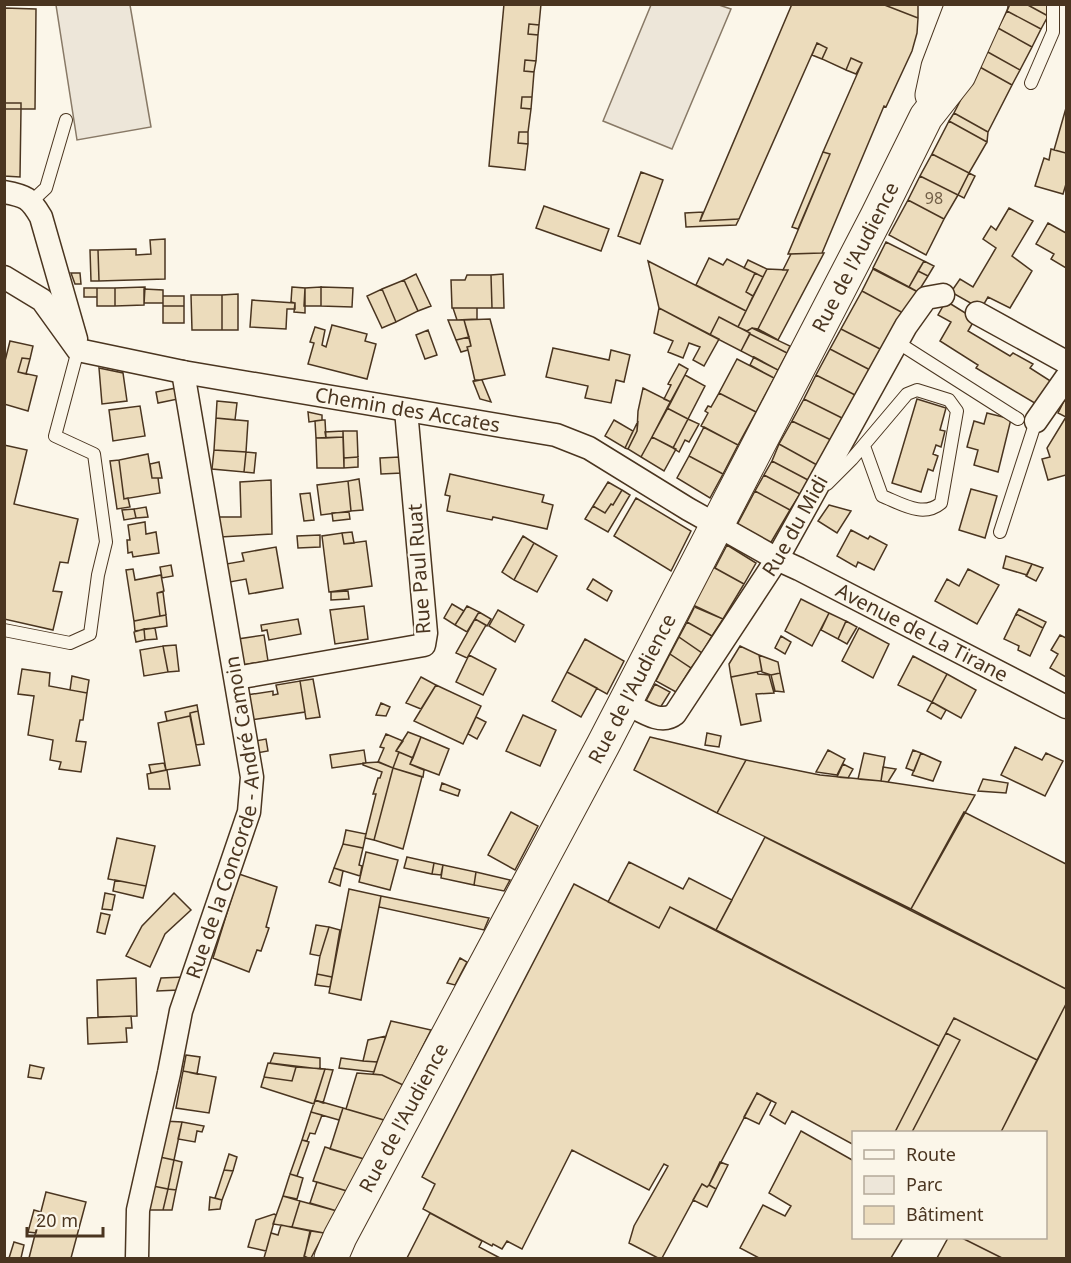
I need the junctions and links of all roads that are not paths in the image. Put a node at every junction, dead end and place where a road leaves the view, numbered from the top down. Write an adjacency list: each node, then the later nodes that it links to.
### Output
1 (962, 4): 5 (street, Rue de l'Audience)
2 (991, 4): 5 (street, Rue de l'Audience)
3 (1053, 4): 4 (lane)
4 (1031, 83)
5 (926, 117): 21 (street, Rue de l'Audience)
6 (66, 120): 8 (lane)
7 (4, 192): 8 (street)
8 (32, 201): 13 (street)
9 (4, 277): 13 (street)
10 (942, 295): 12 (street, Rue du Midi)
11 (977, 313): 14 (street)
12 (897, 342): 18 (lane); 20 (street, Rue du Midi)
13 (78, 350): 15 (street, Chemin des Accates); 24 (lane)
14 (1066, 362)
15 (183, 372): 17 (street, Chemin des Accates); 25 (street, Rue de la Concorde - André Camoin)
16 (1066, 378): 18 (street)
17 (406, 410): 21 (street, Chemin des Accates); 25 (street, Rue Paul Ruat)
18 (1027, 420): 22 (lane)
19 (864, 446): 19 (lane); 20 (lane)
20 (811, 499): 23 (street, Rue du Midi)
21 (717, 525): 23 (street, Chemin des Accates); 26 (street, Rue de l'Audience)
22 (1000, 532)
23 (777, 559): 26 (street, Rue du Midi); 27 (street, Avenue de La Tirane)
24 (4, 630)
25 (236, 678): 28 (street, Rue de la Concorde - André Camoin)
26 (624, 702): 29 (street, Rue de l'Audience)
27 (1066, 707)
28 (137, 1258)
29 (331, 1258)

